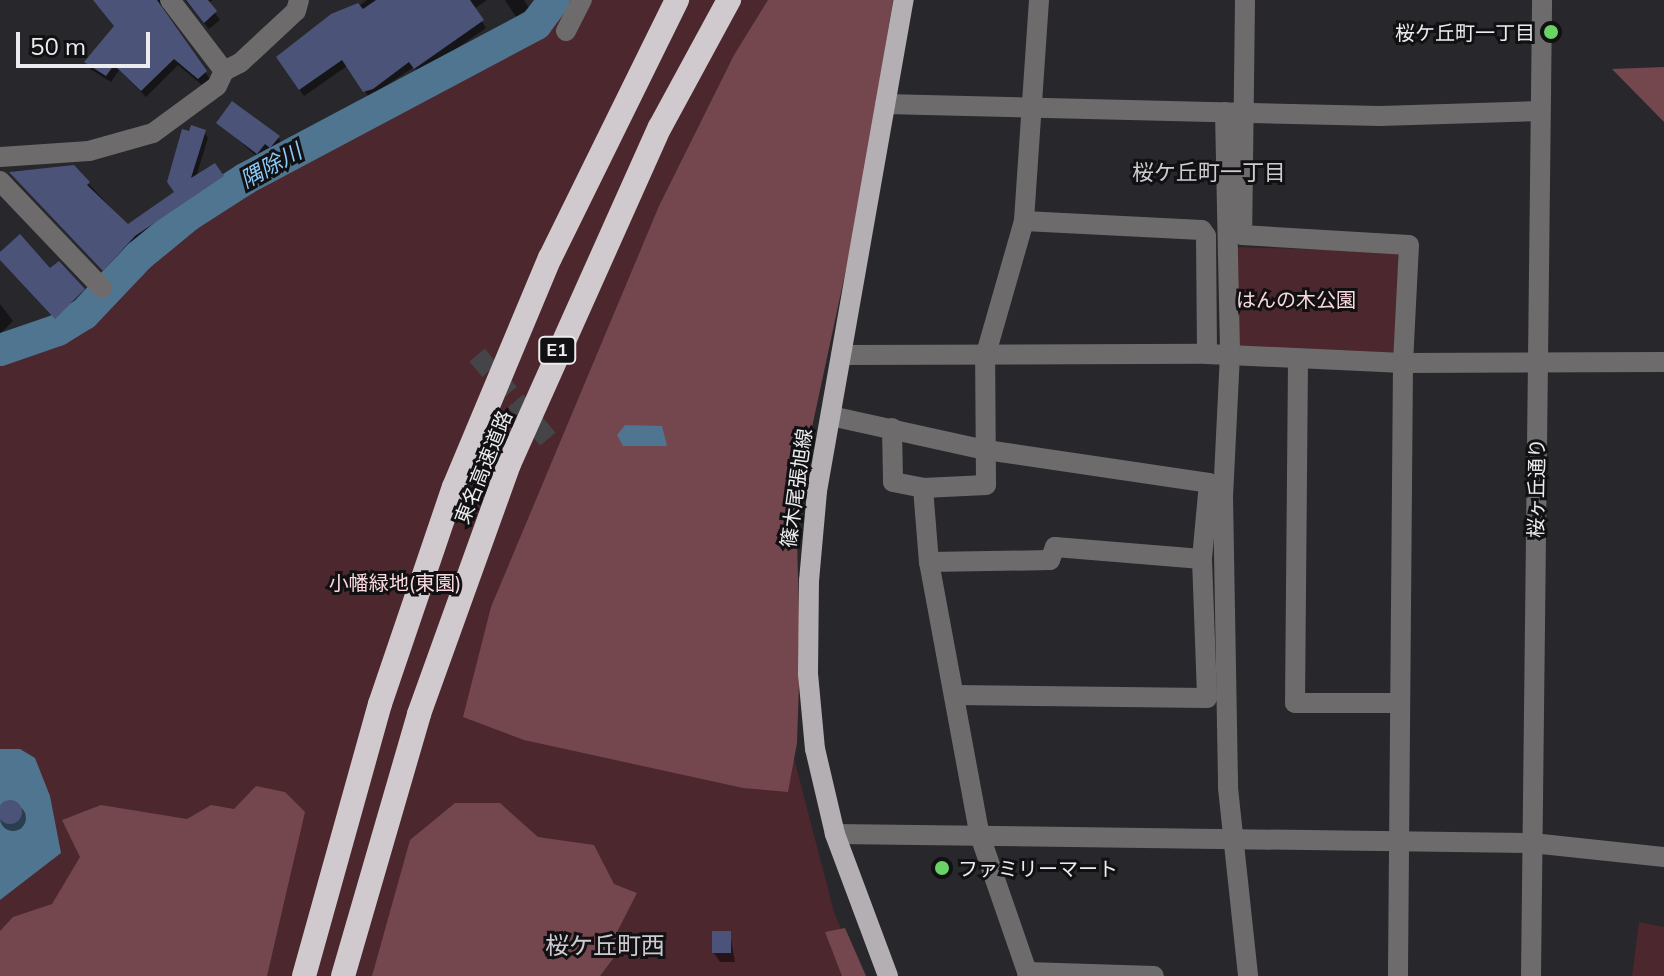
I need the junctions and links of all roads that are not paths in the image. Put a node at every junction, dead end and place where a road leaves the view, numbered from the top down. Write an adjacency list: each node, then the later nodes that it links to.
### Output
1 (170, 0): 11 (street)
2 (582, 0): 10 (street)
3 (677, 0): 42 (highway, 東名高速道路 / E1)
4 (729, 0): 43 (highway, 東名高速道路 / E1)
5 (904, 0): 12 (main road, 篠木尾張旭線)
6 (1039, 0): 13 (street)
7 (1245, 0): 14 (street)
8 (1542, 0): 15 (street, 桜ヶ丘通り)
9 (298, 1): 11 (street)
10 (566, 31)
11 (224, 71): 16 (street)
12 (885, 104): 13 (street); 22 (main road, 篠木尾張旭線)
13 (1030, 105): 14 (street); 18 (street)
14 (1233, 111): 15 (street); 21 (street); 27 (street)
15 (1540, 111): 25 (street, 桜ヶ丘通り)
16 (0, 157)
17 (0, 181): 19 (street)
18 (1024, 221): 20 (street); 23 (street)
19 (102, 288)
20 (1207, 354): 21 (street); 23 (street)
21 (1230, 354): 24 (street); 38 (street)
22 (841, 355): 23 (street); 28 (main road, 篠木尾張旭線)
23 (985, 357): 30 (street)
24 (1298, 360): 27 (street); 35 (street)
25 (1538, 361): 26 (street); 27 (street); 40 (street, 桜ヶ丘通り)
26 (1664, 362)
27 (1403, 363): 35 (street)
28 (831, 416): 29 (street); 37 (main road, 篠木尾張旭線)
29 (892, 428): 30 (street); 31 (street)
30 (986, 450): 31 (street); 32 (street)
31 (923, 488): 33 (street)
32 (1202, 559): 33 (street); 34 (street)
33 (929, 562): 34 (street)
34 (954, 695): 36 (street)
35 (1399, 703): 39 (street)
36 (979, 833): 37 (street); 38 (street); 45 (street)
37 (835, 834): 44 (main road, 篠木尾張旭線)
38 (1234, 837): 39 (street); 46 (street)
39 (1398, 840): 40 (street); 47 (street)
40 (1532, 843): 41 (street); 48 (street, 桜ヶ丘通り)
41 (1664, 857)
42 (304, 976)
43 (343, 976)
44 (888, 976)
45 (1154, 976)
46 (1248, 976)
47 (1398, 976)
48 (1531, 976)

